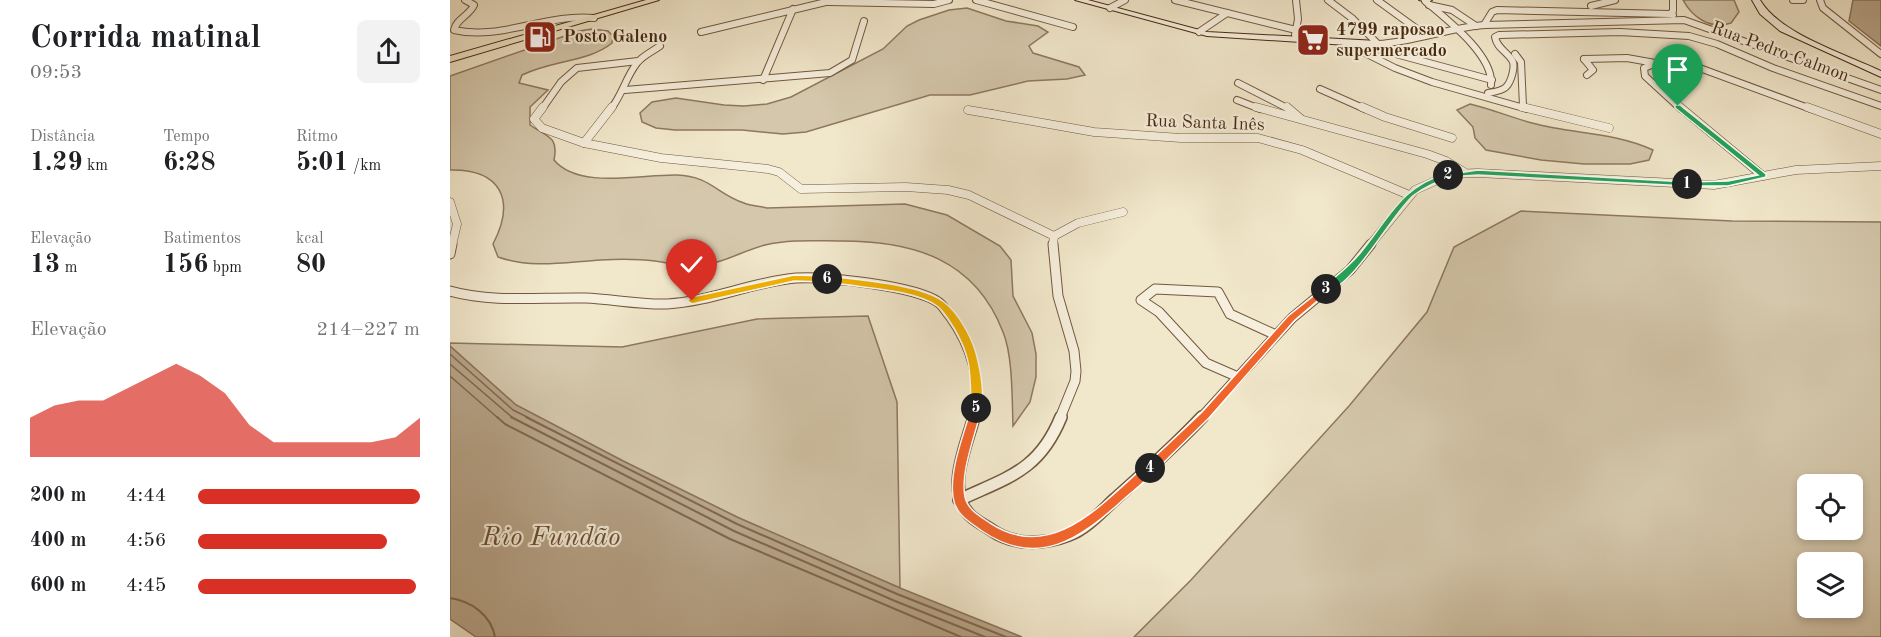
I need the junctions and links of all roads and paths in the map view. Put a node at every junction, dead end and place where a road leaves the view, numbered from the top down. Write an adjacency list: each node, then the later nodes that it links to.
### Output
1 (465, 0): 25 (street)
2 (655, 0): 25 (main road)
3 (834, 0): 18 (street)
4 (949, 0): 18 (street)
5 (976, 0): 30 (street)
6 (1079, 0): 21 (street)
7 (1125, 0): 21 (street)
8 (1175, 0): 23 (street)
9 (1296, 0): 32 (street)
10 (1328, 0): 38 (street)
11 (1377, 0): 38 (street)
12 (1616, 0): 20 (street)
13 (1672, 0): 24 (street)
14 (1756, 0): 45 (street)
15 (1793, 0): 16 (street)
16 (1803, 0)
17 (1820, 0): 40 (street)
18 (827, 2): 22 (street)
19 (1426, 2): 29 (street); 31 (street)
20 (1591, 6)
21 (1110, 8): 34 (street)
22 (793, 9): 33 (street); 47 (street)
23 (1227, 13): 32 (street); 34 (street)
24 (1670, 14): 26 (street); 28 (street)
25 (594, 18): 42 (main road)
26 (1684, 20): 28 (street); 52 (street)
27 (864, 21): 47 (street)
28 (1484, 25): 29 (street)
29 (1476, 26): 31 (street)
30 (1073, 27)
31 (1459, 27): 38 (street); 48 (street)
32 (1296, 30): 35 (street)
33 (701, 32)
34 (1200, 32): 35 (street)
35 (1294, 40): 36 (street)
36 (1345, 43): 38 (street); 41 (street)
37 (660, 46): 43 (street)
38 (1379, 46): 41 (street); 48 (street)
39 (1515, 54): 55 (street)
40 (1881, 54)
41 (1366, 55): 53 (street)
42 (450, 59)
43 (638, 61): 51 (street); 62 (street)
44 (1655, 63): 46 (street); 60 (street); 65 (street)
45 (1881, 74)
46 (1587, 75)
47 (763, 80): 51 (street)
48 (1492, 81): 53 (street)
49 (1238, 83): 58 (street)
50 (1320, 89): 61 (street)
51 (625, 90): 62 (street)
52 (1881, 90)
53 (1487, 94): 55 (street); 56 (street, Rua Pedro Calmon)
54 (1237, 100): 58 (street)
55 (1523, 106): 59 (street)
56 (1881, 106)
57 (968, 110): 66 (street, Rua Santa Inês)
58 (1301, 119): 64 (street)
59 (1609, 128)
60 (1881, 134)
61 (1452, 138)
62 (584, 143): 69 (street)
63 (1881, 166): 65 (street)
64 (1464, 172): 65 (street); 66 (street)
65 (1764, 176)
66 (1409, 195): 72 (street)
67 (450, 202): 70 (street)
68 (1123, 212): 69 (street)
69 (1053, 236): 74 (street)
70 (450, 254)
71 (450, 291): 74 (street)
72 (1276, 335): 73 (street); 73 (street)
73 (1238, 376): 74 (street)
74 (959, 500)

